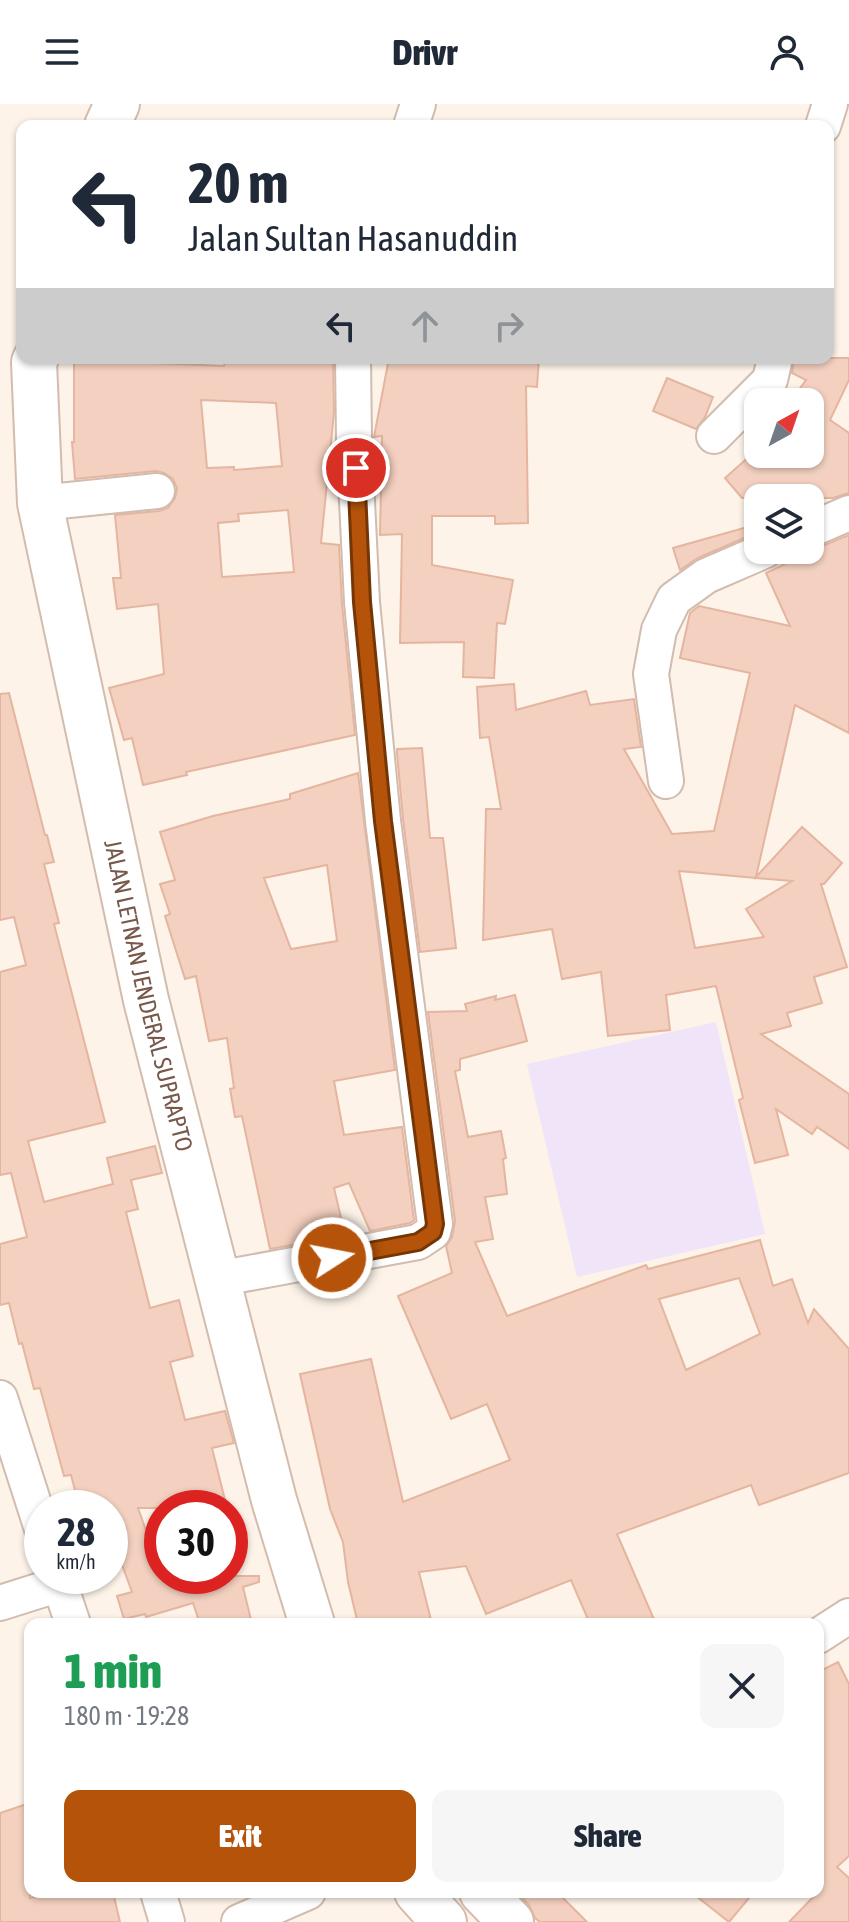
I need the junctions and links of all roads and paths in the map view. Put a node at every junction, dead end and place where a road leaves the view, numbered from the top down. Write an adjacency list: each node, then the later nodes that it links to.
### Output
1 (36, 364): 6 (main road, JALAN LETNAN JENDERAL SUPRAPTO)
2 (353, 364): 11 (street)
3 (774, 364): 4 (street)
4 (714, 436)
5 (157, 491): 6 (street)
6 (40, 503): 11 (main road, JALAN LETNAN JENDERAL SUPRAPTO)
7 (849, 513): 8 (street)
8 (824, 524)
9 (744, 560): 10 (street)
10 (666, 781)
11 (217, 1279): 19 (main road, JALAN LETNAN JENDERAL SUPRAPTO)
12 (0, 1398): 13 (street)
13 (29, 1490)
14 (24, 1593): 16 (street)
15 (63, 1594): 18 (street)
16 (0, 1603)
17 (849, 1616): 20 (street)
18 (71, 1618)
19 (310, 1618)
20 (824, 1632)
21 (160, 1898): 25 (street)
22 (294, 1898): 26 (street)
23 (422, 1898): 27 (main road)
24 (488, 1898): 28 (main road)
25 (167, 1922)
26 (239, 1922)
27 (444, 1922)
28 (511, 1922)

